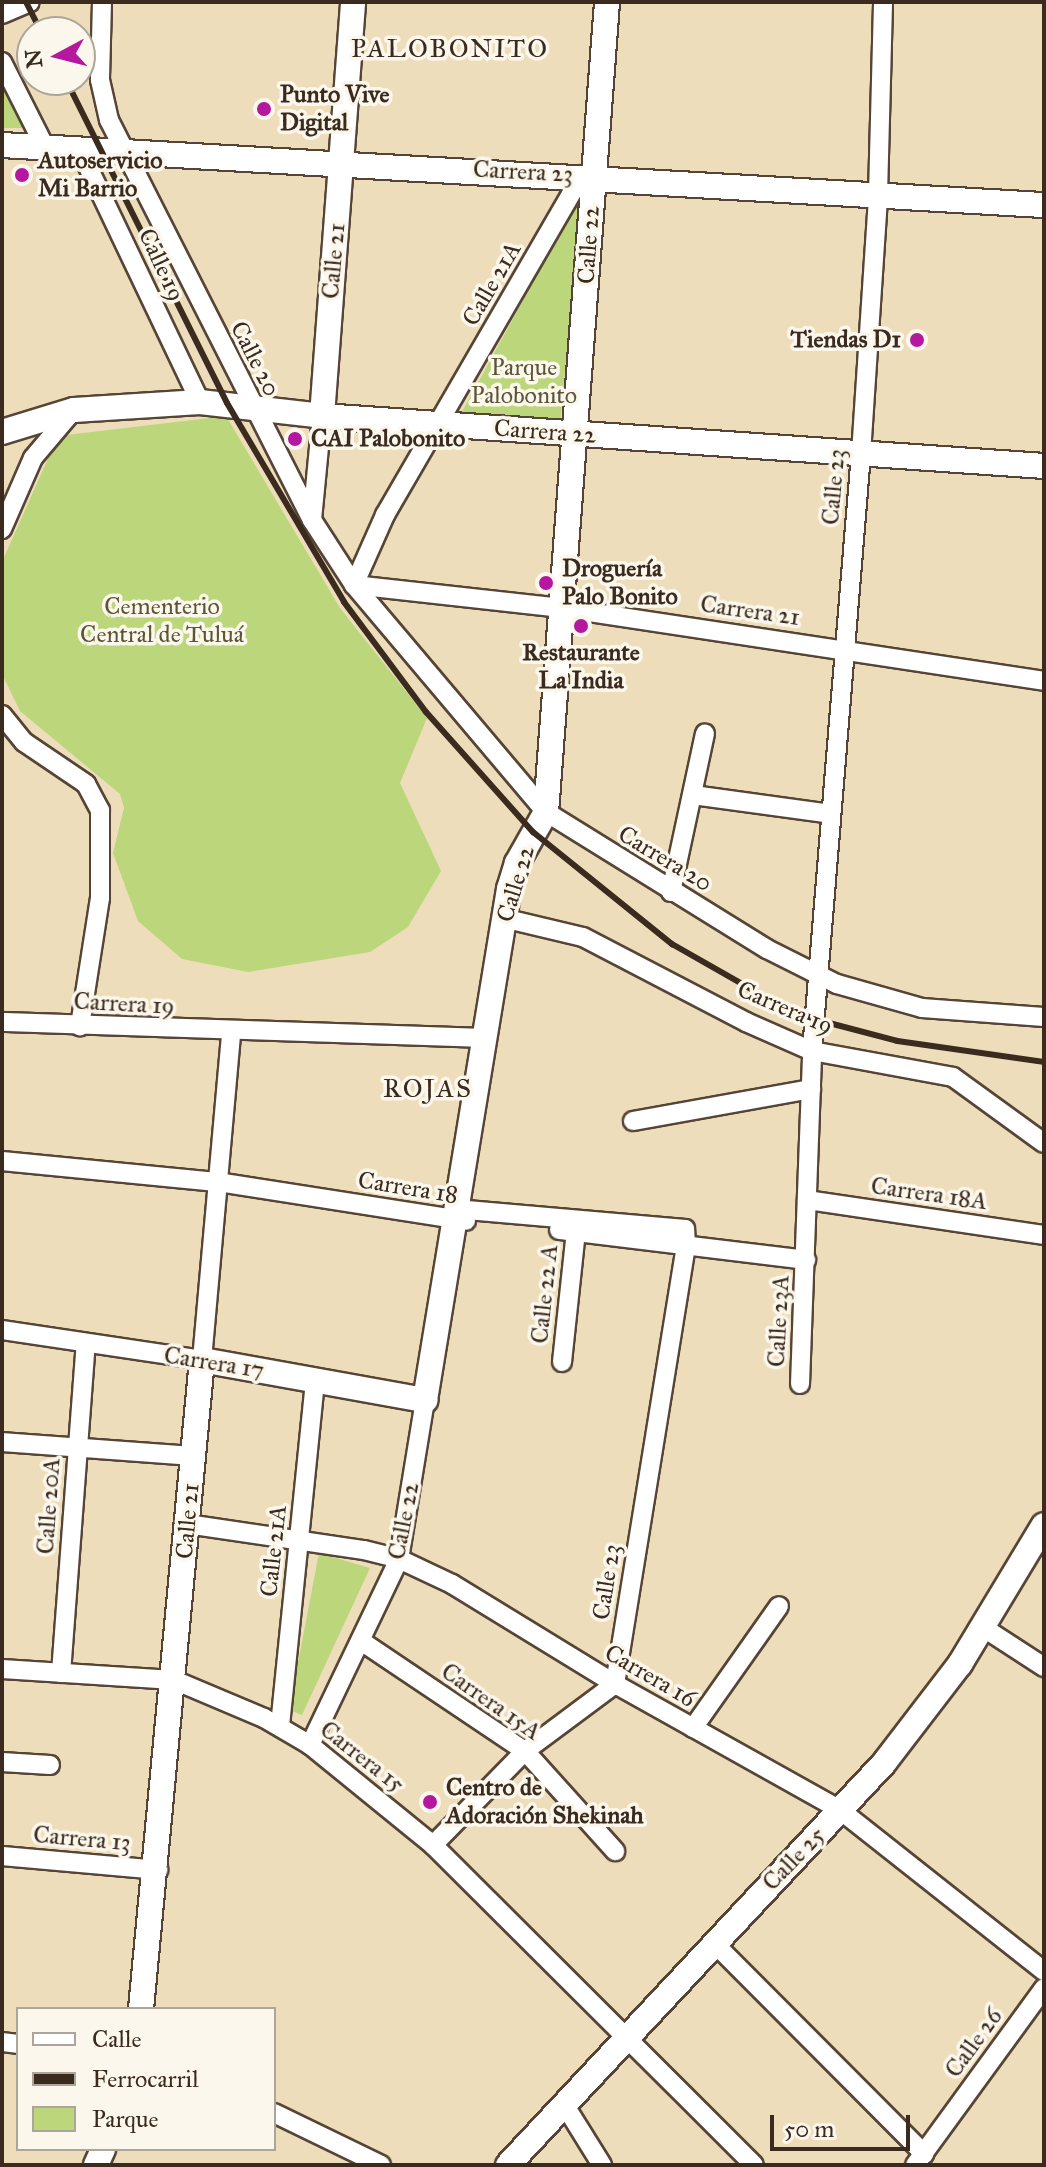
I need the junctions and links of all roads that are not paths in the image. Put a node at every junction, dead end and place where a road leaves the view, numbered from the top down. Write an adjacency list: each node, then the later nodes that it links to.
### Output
1 (30, 2): 6 (street)
2 (102, 2): 11 (street)
3 (353, 2): 12 (street, Calle 21)
4 (607, 2): 13 (street, Calle 22)
5 (883, 2): 14 (street, Calle 23)
6 (2, 14)
7 (2, 62): 9 (street)
8 (2, 145): 9 (street, Carrera 23)
9 (45, 147): 10 (street, Carrera 23)
10 (79, 148): 11 (street, Carrera 23); 16 (street, Calle 19)
11 (122, 151): 12 (street, Carrera 23); 17 (street, Calle 20)
12 (342, 163): 13 (street, Carrera 23); 19 (street, Calle 21)
13 (588, 175): 14 (street, Carrera 23); 20 (street, Calle 21A); 22 (street, Calle 22)
14 (878, 195): 15 (street, Carrera 23); 23 (street, Calle 23)
15 (1044, 205)
16 (200, 402): 17 (street, Carrera 22); 18 (street, Carrera 22)
17 (252, 406): 19 (street, Carrera 22); 25 (street, Calle 20)
18 (74, 410): 21 (street, Carrera 22); 26 (street)
19 (322, 416): 20 (street, Carrera 22); 25 (street, Calle 21)
20 (440, 424): 22 (street, Carrera 22); 27 (street, Calle 21A)
21 (2, 432)
22 (575, 435): 23 (street, Carrera 22); 28 (street, Calle 22)
23 (861, 454): 24 (street, Carrera 22); 29 (street, Calle 23)
24 (1044, 466)
25 (312, 520): 27 (street, Calle 20)
26 (2, 529)
27 (354, 585): 28 (street, Carrera 21); 35 (street, Carrera 20)
28 (562, 608): 29 (street, Carrera 21); 35 (street, Calle 22)
29 (843, 649): 30 (street, Carrera 21); 36 (street, Calle 23)
30 (1044, 681)
31 (2, 715): 32 (street)
32 (7, 732): 42 (street)
33 (705, 734): 34 (street)
34 (693, 795): 36 (street); 37 (street)
35 (546, 812): 37 (street, Carrera 20); 38 (street, Calle 22)
36 (831, 814): 39 (street, Calle 23)
37 (671, 892): 39 (street, Carrera 20)
38 (503, 918): 44 (street, Calle 22); 45 (street, Carrera 19)
39 (819, 975): 40 (street, Carrera 20); 45 (street, Calle 23)
40 (1044, 1017)
41 (2, 1022): 42 (street, Carrera 19)
42 (80, 1026): 43 (street, Carrera 19)
43 (231, 1033): 44 (street, Carrera 19); 50 (street, Calle 21)
44 (484, 1038): 52 (street, Calle 22)
45 (812, 1051): 46 (street); 48 (street, Carrera 19)
46 (811, 1089): 47 (street); 51 (street)
47 (633, 1121)
48 (1044, 1143)
49 (2, 1161): 50 (street, Carrera 18)
50 (218, 1182): 52 (street, Carrera 18); 59 (street, Calle 21)
51 (807, 1200): 54 (street, Carrera 18A); 56 (street)
52 (458, 1213): 53 (street, Carrera 18); 55 (street); 63 (street, Calle 22)
53 (576, 1232): 55 (street, Carrera 18); 60 (street, Calle 22 A)
54 (1044, 1235)
55 (686, 1246): 56 (street, Carrera 18); 78 (street, Calle 23)
56 (806, 1260): 62 (street, Calle 23A)
57 (2, 1330): 58 (street, Carrera 17)
58 (86, 1343): 59 (street, Carrera 17); 65 (street, Calle 20A)
59 (202, 1360): 61 (street, Carrera 17); 66 (street, Calle 21)
60 (562, 1362)
61 (315, 1380): 63 (street, Carrera 17); 69 (street, Calle 21A)
62 (800, 1384)
63 (425, 1400): 70 (street, Calle 22)
64 (2, 1442): 65 (street)
65 (77, 1446): 66 (street); 76 (street, Calle 20A)
66 (194, 1456): 67 (street, Calle 21)
67 (187, 1524): 69 (street, Carrera 16); 77 (street, Calle 21)
68 (1044, 1525): 72 (street, Calle 25)
69 (299, 1538): 70 (street, Carrera 16); 79 (street, Calle 21A)
70 (399, 1559): 73 (street, Calle 22); 78 (street, Carrera 16)
71 (779, 1606): 80 (street)
72 (984, 1628): 74 (street); 85 (street, Calle 25)
73 (361, 1641): 81 (street, Calle 22); 82 (street, Carrera 15A)
74 (1044, 1667)
75 (2, 1669): 76 (street, Carrera 15)
76 (61, 1673): 77 (street, Carrera 15)
77 (174, 1680): 79 (street, Carrera 15); 89 (street, Calle 21)
78 (615, 1684): 80 (street, Carrera 16); 82 (street)
79 (280, 1726): 81 (street, Carrera 15)
80 (693, 1728): 85 (street, Carrera 16)
81 (310, 1745): 86 (street, Carrera 15)
82 (525, 1751): 86 (street); 87 (street, Carrera 15A)
83 (2, 1762): 84 (street)
84 (50, 1765)
85 (840, 1810): 90 (street, Calle 25); 91 (street, Carrera 16)
86 (433, 1845): 94 (street, Carrera 15)
87 (615, 1851)
88 (2, 1856): 89 (street, Carrera 13)
89 (158, 1870): 93 (street, Calle 21)
90 (714, 1943): 94 (street, Calle 25); 97 (street)
91 (1044, 1971)
92 (1044, 1988): 97 (street, Calle 26)
93 (141, 2007)
94 (623, 2040): 95 (street, Calle 25); 101 (street, Carrera 15)
95 (564, 2104): 99 (street, Calle 25); 100 (street)
96 (276, 2114): 98 (street)
97 (919, 2159)
98 (381, 2165)
99 (508, 2165)
100 (602, 2165)
101 (754, 2165)

